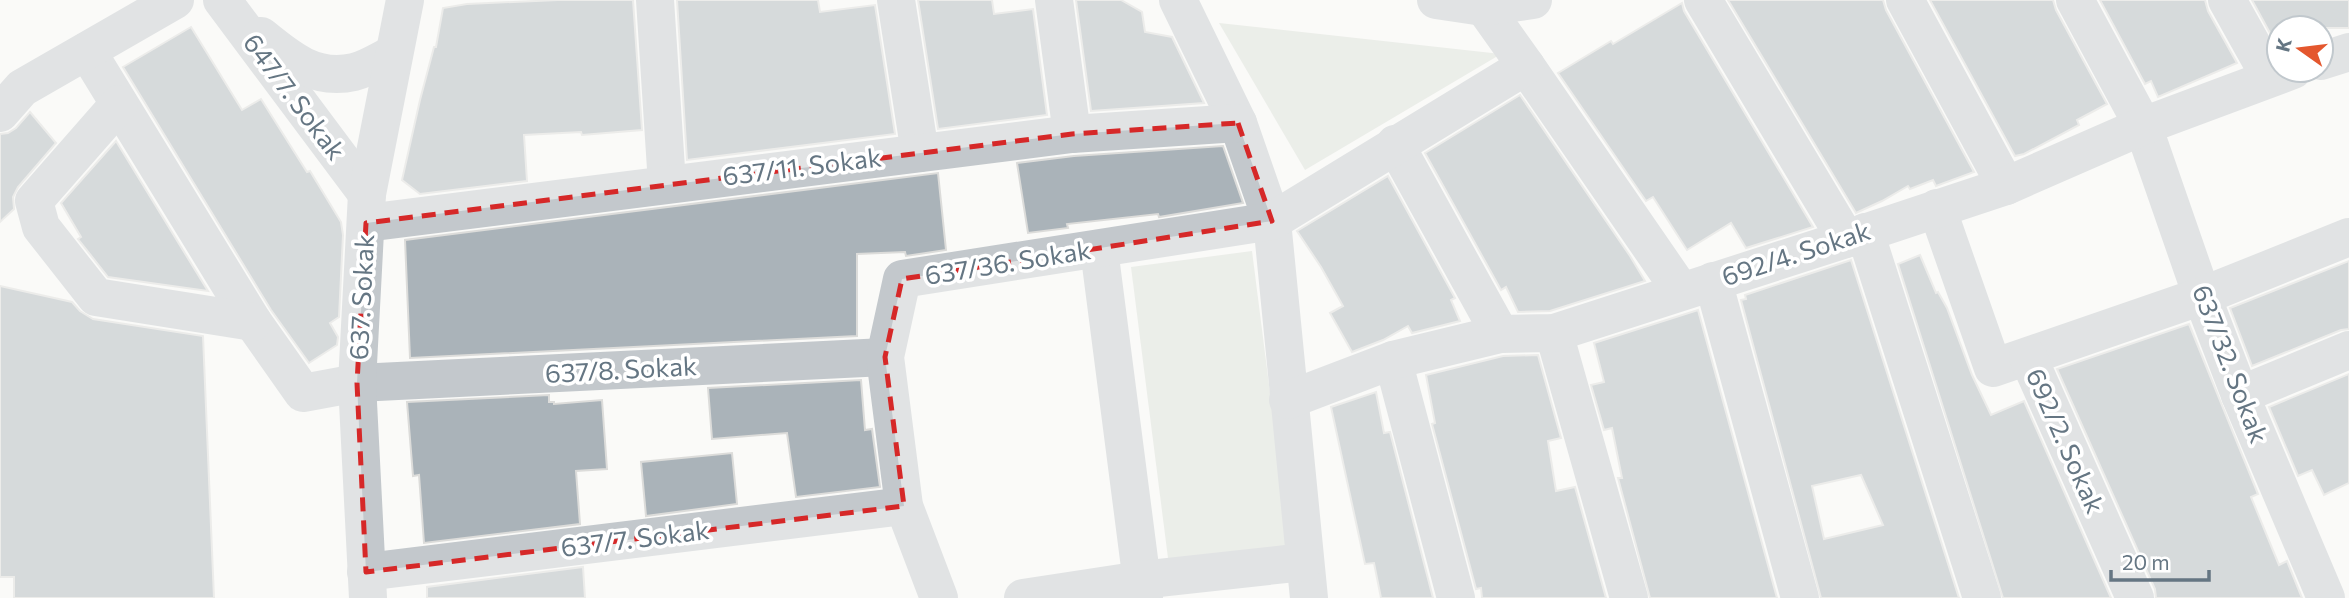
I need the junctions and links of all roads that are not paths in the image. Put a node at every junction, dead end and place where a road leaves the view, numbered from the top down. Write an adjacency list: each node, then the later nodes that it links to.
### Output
1 (176, 0): 15 (street)
2 (405, 0): 17 (street, 637. Sokak)
3 (655, 0): 27 (street)
4 (897, 0): 26 (street)
5 (1054, 0): 24 (street)
6 (1178, 0): 22 (street)
7 (1436, 0): 14 (street)
8 (1533, 0): 14 (street)
9 (1703, 0): 32 (street)
10 (1905, 0): 28 (street)
11 (2075, 0): 23 (street, 637/32. Sokak)
12 (2228, 0): 16 (street)
13 (225, 4): 17 (street); 30 (street, 647/7. Sokak)
14 (1481, 4): 18 (street)
15 (87, 51): 20 (street); 21 (street)
16 (2265, 52)
17 (393, 54): 30 (street, 637. Sokak)
18 (1526, 66): 25 (street); 35 (street)
19 (2265, 80): 23 (street, 692/4. Sokak)
20 (119, 104): 37 (street); 37 (street)
21 (0, 113)
22 (1238, 122): 24 (street, 637/11. Sokak); 31 (street)
23 (2143, 126): 28 (street, 692/4. Sokak); 36 (street, 637/32. Sokak)
24 (1072, 134): 26 (street, 637/11. Sokak)
25 (1395, 144): 31 (street); 39 (street)
26 (920, 153): 27 (street, 637/11. Sokak)
27 (667, 184): 30 (street, 637/11. Sokak)
28 (2006, 186): 29 (street, 692/4. Sokak)
29 (1937, 208): 32 (street, 692/4. Sokak); 42 (street, 692/2. Sokak)
30 (367, 209): 44 (street, 637. Sokak)
31 (1272, 221): 34 (street, 637/36. Sokak); 46 (street)
32 (1856, 236): 35 (street, 692/4. Sokak); 56 (street)
33 (2349, 237): 36 (street)
34 (1099, 249): 41 (street, 637/36. Sokak); 50 (street)
35 (1697, 286): 38 (street, 692/4. Sokak); 55 (street)
36 (2202, 296): 42 (street); 45 (street, 637/32. Sokak)
37 (253, 322): 44 (street, 637/8. Sokak)
38 (1554, 333): 39 (street, 692/4. Sokak); 54 (street)
39 (1500, 334): 43 (street, 692/4. Sokak)
40 (2349, 350): 45 (street)
41 (885, 357): 44 (street, 637/8. Sokak); 47 (street, 637/36. Sokak)
42 (2028, 357): 57 (street, 692/2. Sokak)
43 (1393, 360): 46 (street, 692/4. Sokak); 53 (street)
44 (357, 383): 49 (street, 637. Sokak)
45 (2240, 395): 58 (street, 637/32. Sokak)
46 (1289, 400): 48 (street)
47 (904, 506): 49 (street, 637/7. Sokak); 51 (street, 637/36. Sokak)
48 (1306, 580): 50 (street)
49 (367, 585)
50 (1142, 589): 52 (street)
51 (939, 598)
52 (1023, 598)
53 (1455, 598)
54 (1629, 598)
55 (1800, 598)
56 (1982, 598)
57 (2135, 598)
58 (2326, 598)

